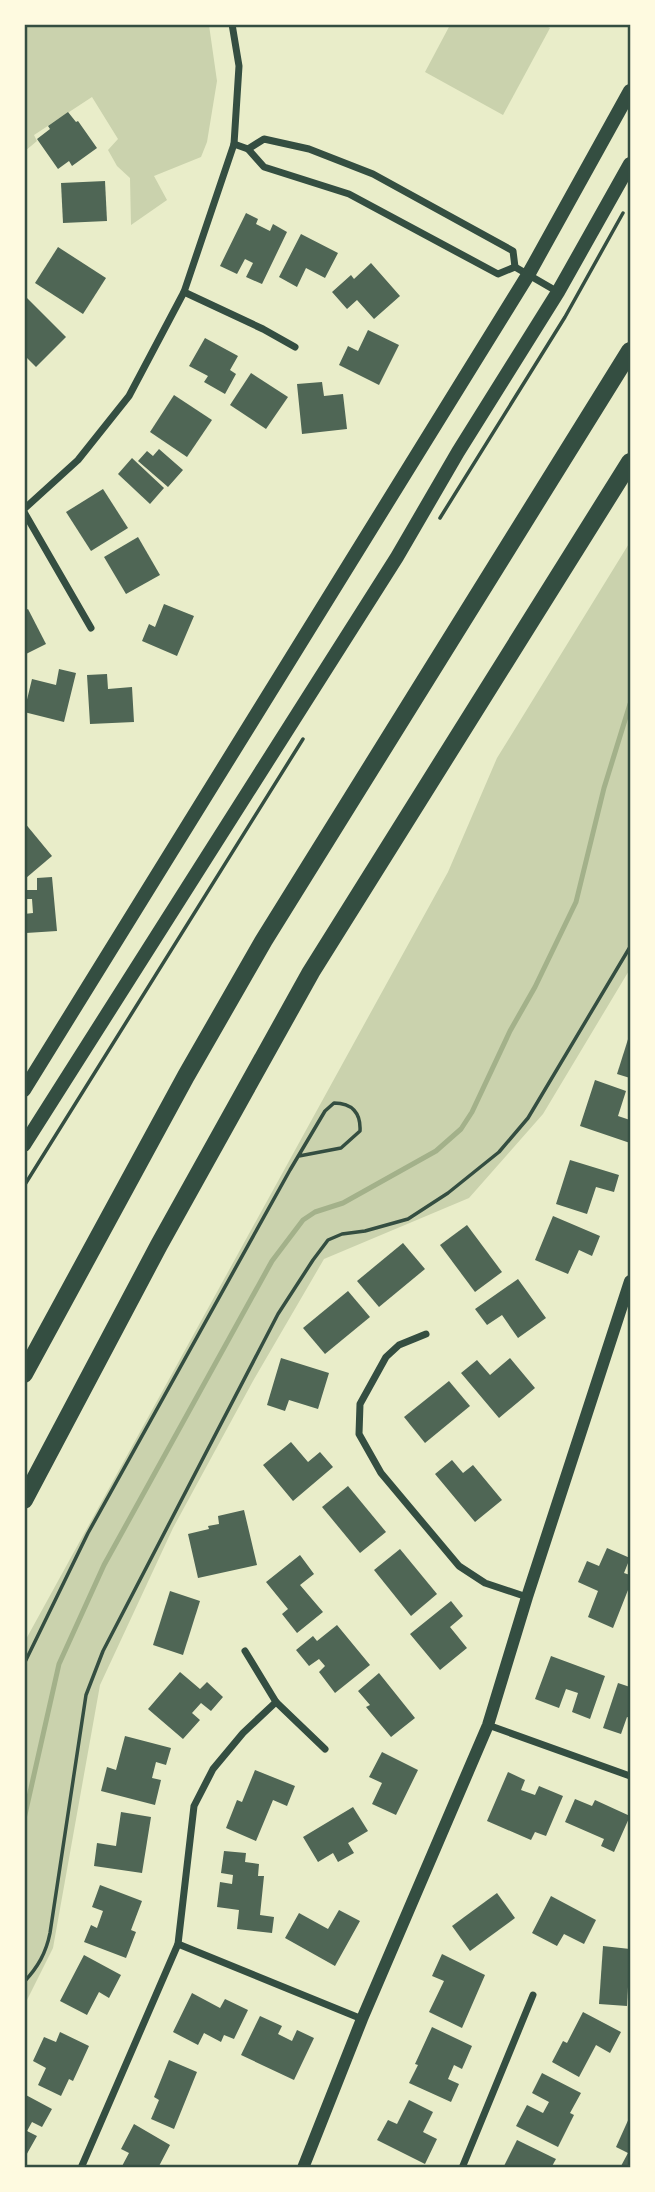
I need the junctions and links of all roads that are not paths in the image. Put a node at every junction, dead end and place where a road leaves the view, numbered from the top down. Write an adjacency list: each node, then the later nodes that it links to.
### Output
1 (232, 24): 3 (street)
2 (631, 91): 7 (main road)
3 (234, 144): 4 (street); 8 (street)
4 (248, 149): 6 (street); 6 (street)
5 (631, 164): 9 (main road)
6 (515, 267): 7 (street)
7 (528, 275): 9 (street); 15 (main road)
8 (184, 292): 10 (street); 13 (street)
9 (558, 292): 16 (main road)
10 (295, 347)
11 (631, 351): 19 (highway)
12 (631, 462): 20 (highway)
13 (24, 510): 14 (street)
14 (91, 628)
15 (24, 1090)
16 (24, 1145)
17 (631, 1281): 21 (street)
18 (426, 1334): 21 (street)
19 (24, 1374)
20 (24, 1500)
21 (527, 1597): 24 (street)
22 (245, 1651): 23 (street)
23 (276, 1702): 25 (street); 27 (street)
24 (488, 1725): 26 (street); 29 (street)
25 (325, 1749)
26 (631, 1776)
27 (178, 1944): 29 (street); 30 (street)
28 (533, 1994): 32 (street)
29 (362, 2019): 31 (street)
30 (80, 2168)
31 (303, 2168)
32 (462, 2168)

